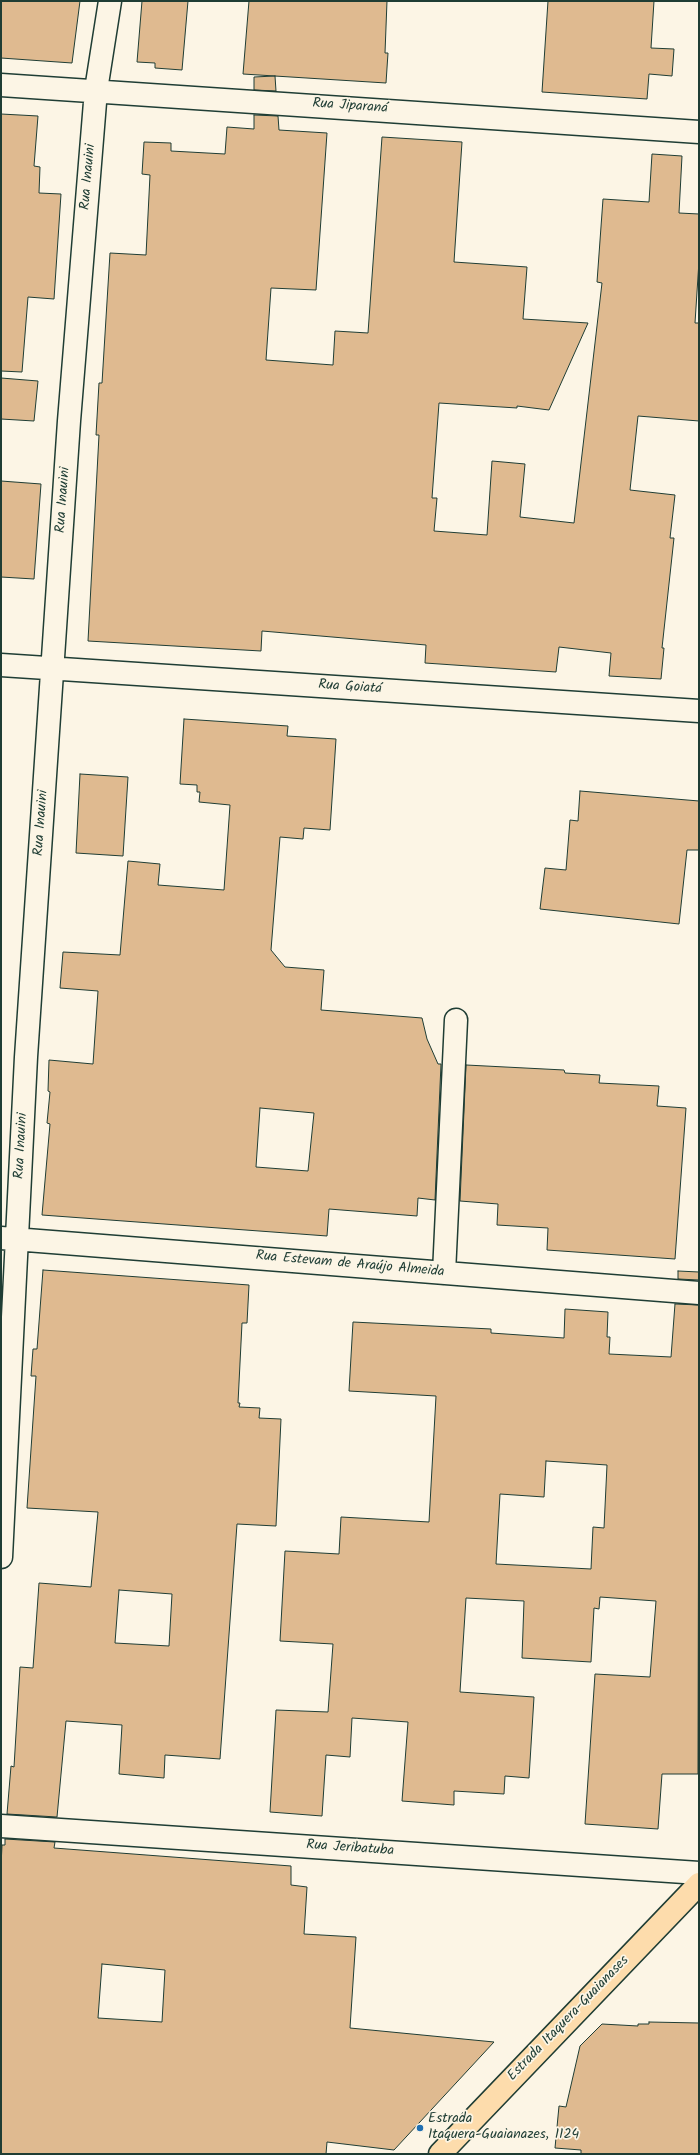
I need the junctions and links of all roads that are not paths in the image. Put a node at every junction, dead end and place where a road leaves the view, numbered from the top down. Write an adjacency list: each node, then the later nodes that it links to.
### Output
1 (110, 1): 3 (street, Rua Inauini)
2 (1, 84): 3 (street, Rua Jiparaná)
3 (96, 90): 4 (street, Rua Jiparaná); 6 (street, Rua Inauini)
4 (699, 132)
5 (1, 665): 6 (street, Rua Goiatá)
6 (53, 668): 7 (street, Rua Goiatá); 9 (street, Rua Inauini)
7 (699, 711)
8 (456, 1020): 10 (street)
9 (9, 1238): 10 (street, Rua Estevam de Araújo Almeida); 12 (street, Rua Inauini)
10 (444, 1273): 11 (street, Rua Estevam de Araújo Almeida)
11 (699, 1293)
12 (1, 1557)
13 (1, 1826): 14 (street, Rua Jeribatuba)
14 (699, 1873)
15 (699, 1884): 16 (main road, Estrada Itaquera-Guaianases)
16 (440, 2154)

